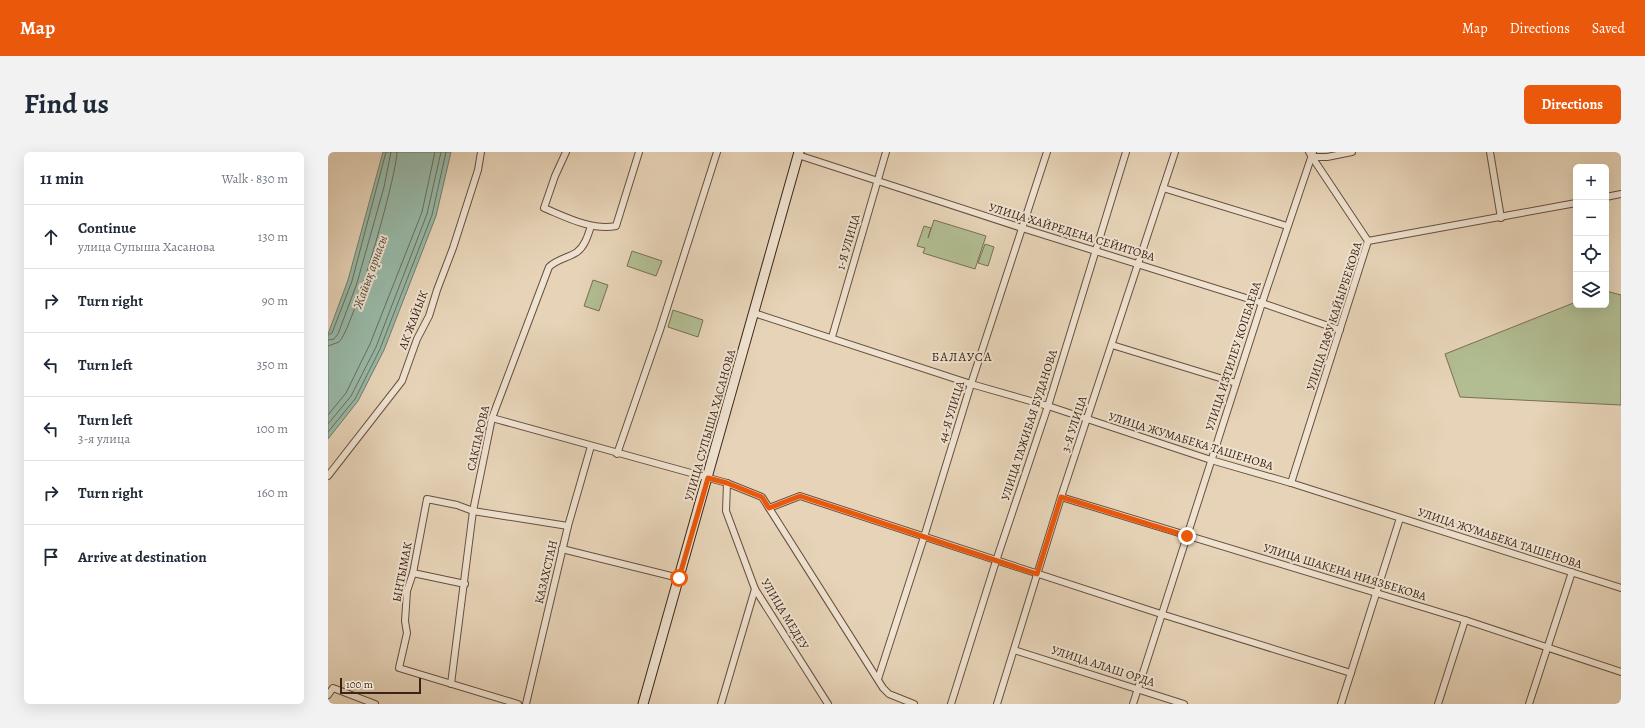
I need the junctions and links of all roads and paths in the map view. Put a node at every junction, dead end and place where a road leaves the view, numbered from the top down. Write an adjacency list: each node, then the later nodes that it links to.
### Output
1 (481, 152): 38 (street, АК ЖАЙЫК)
2 (566, 152): 19 (street)
3 (639, 152): 19 (street)
4 (717, 152): 36 (street)
5 (886, 152): 13 (street, 1-Я УЛИЦА)
6 (1047, 152): 21 (street, 44-Я УЛИЦА)
7 (1126, 152): 23 (street, УЛИЦА ТАЖИБАЯ БУДАНОВА)
8 (1175, 152): 14 (street, 3-Я УЛИЦА)
9 (1352, 152): 12 (street)
10 (1490, 152): 18 (street)
11 (799, 153): 13 (street, УЛИЦА ХАЙРЕДЕНА СЕЙИТОВА); 26 (street, УЛИЦА СУПЫША ХАСАНОВА)
12 (1311, 154): 20 (street, УЛИЦА ИЗТИЛЕУ КОПБАЕВА); 22 (street)
13 (877, 181): 21 (street, УЛИЦА ХАЙРЕДЕНА СЕЙИТОВА); 28 (street, 1-Я УЛИЦА)
14 (1163, 188): 20 (street); 24 (street, 3-Я УЛИЦА)
15 (1621, 194): 16 (street)
16 (1609, 196)
17 (1573, 204): 18 (street, УЛИЦА ГАФУ КАЙЫРБЕКОВА)
18 (1501, 218): 22 (street, УЛИЦА ГАФУ КАЙЫРБЕКОВА)
19 (591, 226): 33 (street, САКПАРОВА)
20 (1287, 226): 25 (street, УЛИЦА ИЗТИЛЕУ КОПБАЕВА)
21 (1022, 228): 23 (street, УЛИЦА ХАЙРЕДЕНА СЕЙИТОВА); 31 (street, 44-Я УЛИЦА)
22 (1368, 241): 27 (street, УЛИЦА ГАФУ КАЙЫРБЕКОВА)
23 (1095, 251): 24 (street, УЛИЦА ХАЙРЕДЕНА СЕЙИТОВА); 32 (street, УЛИЦА ТАЖИБАЯ БУДАНОВА)
24 (1138, 264): 25 (street, УЛИЦА ХАЙРЕДЕНА СЕЙИТОВА); 29 (street, 3-Я УЛИЦА)
25 (1262, 302): 27 (street, УЛИЦА ХАЙРЕДЕНА СЕЙИТОВА); 30 (street, УЛИЦА ИЗТИЛЕУ КОПБАЕВА)
26 (754, 313): 28 (street, УЛИЦА ЖУМАБЕКА ТАШЕНОВА); 39 (street, УЛИЦА СУПЫША ХАСАНОВА)
27 (1340, 330): 41 (street, УЛИЦА ГАФУ КАЙЫРБЕКОВА)
28 (832, 337): 31 (street, УЛИЦА ЖУМАБЕКА ТАШЕНОВА)
29 (1112, 345): 30 (street); 34 (street, 3-Я УЛИЦА)
30 (1236, 383): 37 (street, УЛИЦА ИЗТИЛЕУ КОПБАЕВА)
31 (971, 384): 32 (street, УЛИЦА ЖУМАБЕКА ТАШЕНОВА); 48 (street, 44-Я УЛИЦА)
32 (1048, 406): 34 (street, УЛИЦА ЖУМАБЕКА ТАШЕНОВА); 50 (street, УЛИЦА ТАЖИБАЯ БУДАНОВА)
33 (492, 418): 35 (street); 44 (street, САКПАРОВА)
34 (1087, 420): 37 (street, УЛИЦА ЖУМАБЕКА ТАШЕНОВА); 42 (street, 3-Я УЛИЦА)
35 (592, 446): 36 (street); 46 (street, КАЗАХСТАН)
36 (617, 454): 39 (street)
37 (1211, 460): 41 (street, УЛИЦА ЖУМАБЕКА ТАШЕНОВА); 47 (street, УЛИЦА ИЗТИЛЕУ КОПБАЕВА)
38 (328, 476)
39 (708, 478): 40 (street); 54 (street, УЛИЦА СУПЫША ХАСАНОВА)
40 (727, 483): 43 (street); 57 (street, УЛИЦА МЕДЕУ)
41 (1292, 483): 45 (street, УЛИЦА ЖУМАБЕКА ТАШЕНОВА)
42 (1061, 497): 47 (street, УЛИЦА ШАКЕНА НИЯЗБЕКОВА); 53 (street, 3-Я УЛИЦА)
43 (769, 508): 48 (street); 65 (street)
44 (473, 511): 46 (street); 52 (street, ЫНТЫМАК); 55 (street, САКПАРОВА)
45 (1400, 518): 51 (street, УЛИЦА ЖУМАБЕКА ТАШЕНОВА); 58 (street)
46 (568, 526): 49 (street, КАЗАХСТАН)
47 (1187, 536): 58 (street, УЛИЦА ШАКЕНА НИЯЗБЕКОВА); 59 (street, УЛИЦА ИЗТИЛЕУ КОПБАЕВА)
48 (924, 537): 50 (street); 65 (street, 44-Я УЛИЦА)
49 (562, 549): 54 (street); 73 (street, КАЗАХСТАН)
50 (996, 560): 53 (street); 77 (street, УЛИЦА ТАЖИБАЯ БУДАНОВА)
51 (1572, 572): 56 (street, УЛИЦА ЖУМАБЕКА ТАШЕНОВА); 61 (street)
52 (413, 573): 55 (street); 66 (street, ЫНТЫМАК)
53 (1037, 574): 59 (street); 62 (street, 3-Я УЛИЦА)
54 (679, 578): 74 (street, УЛИЦА СУПЫША ХАСАНОВА)
55 (465, 584): 66 (street, САКПАРОВА)
56 (1621, 588)
57 (755, 589): 70 (street); 75 (street, УЛИЦА МЕДЕУ)
58 (1376, 593): 60 (street, УЛИЦА ШАКЕНА НИЯЗБЕКОВА); 64 (street)
59 (1161, 614): 64 (street); 67 (street, УЛИЦА ИЗТИЛЕУ КОПБАЕВА)
60 (1465, 620): 61 (street, УЛИЦА ШАКЕНА НИЯЗБЕКОВА); 82 (street)
61 (1547, 647): 63 (street, УЛИЦА ШАКЕНА НИЯЗБЕКОВА); 83 (street)
62 (1014, 650): 67 (street, УЛИЦА АЛАШ ОРДА); 78 (street, 3-Я УЛИЦА)
63 (1621, 672)
64 (1350, 673): 81 (street)
65 (878, 679): 76 (street)
66 (451, 684): 69 (street, ЫНТЫМАК)
67 (1138, 689): 79 (street, УЛИЦА ИЗТИЛЕУ КОПБАЕВА); 80 (street, УЛИЦА АЛАШ ОРДА)
68 (328, 695): 71 (street)
69 (506, 702): 72 (street, ЫНТЫМАК)
70 (723, 703)
71 (375, 704)
72 (518, 704)
73 (526, 704)
74 (643, 704)
75 (828, 704)
76 (914, 704)
77 (951, 704)
78 (997, 704)
79 (1133, 704)
80 (1184, 704)
81 (1341, 704)
82 (1438, 704)
83 (1529, 704)

